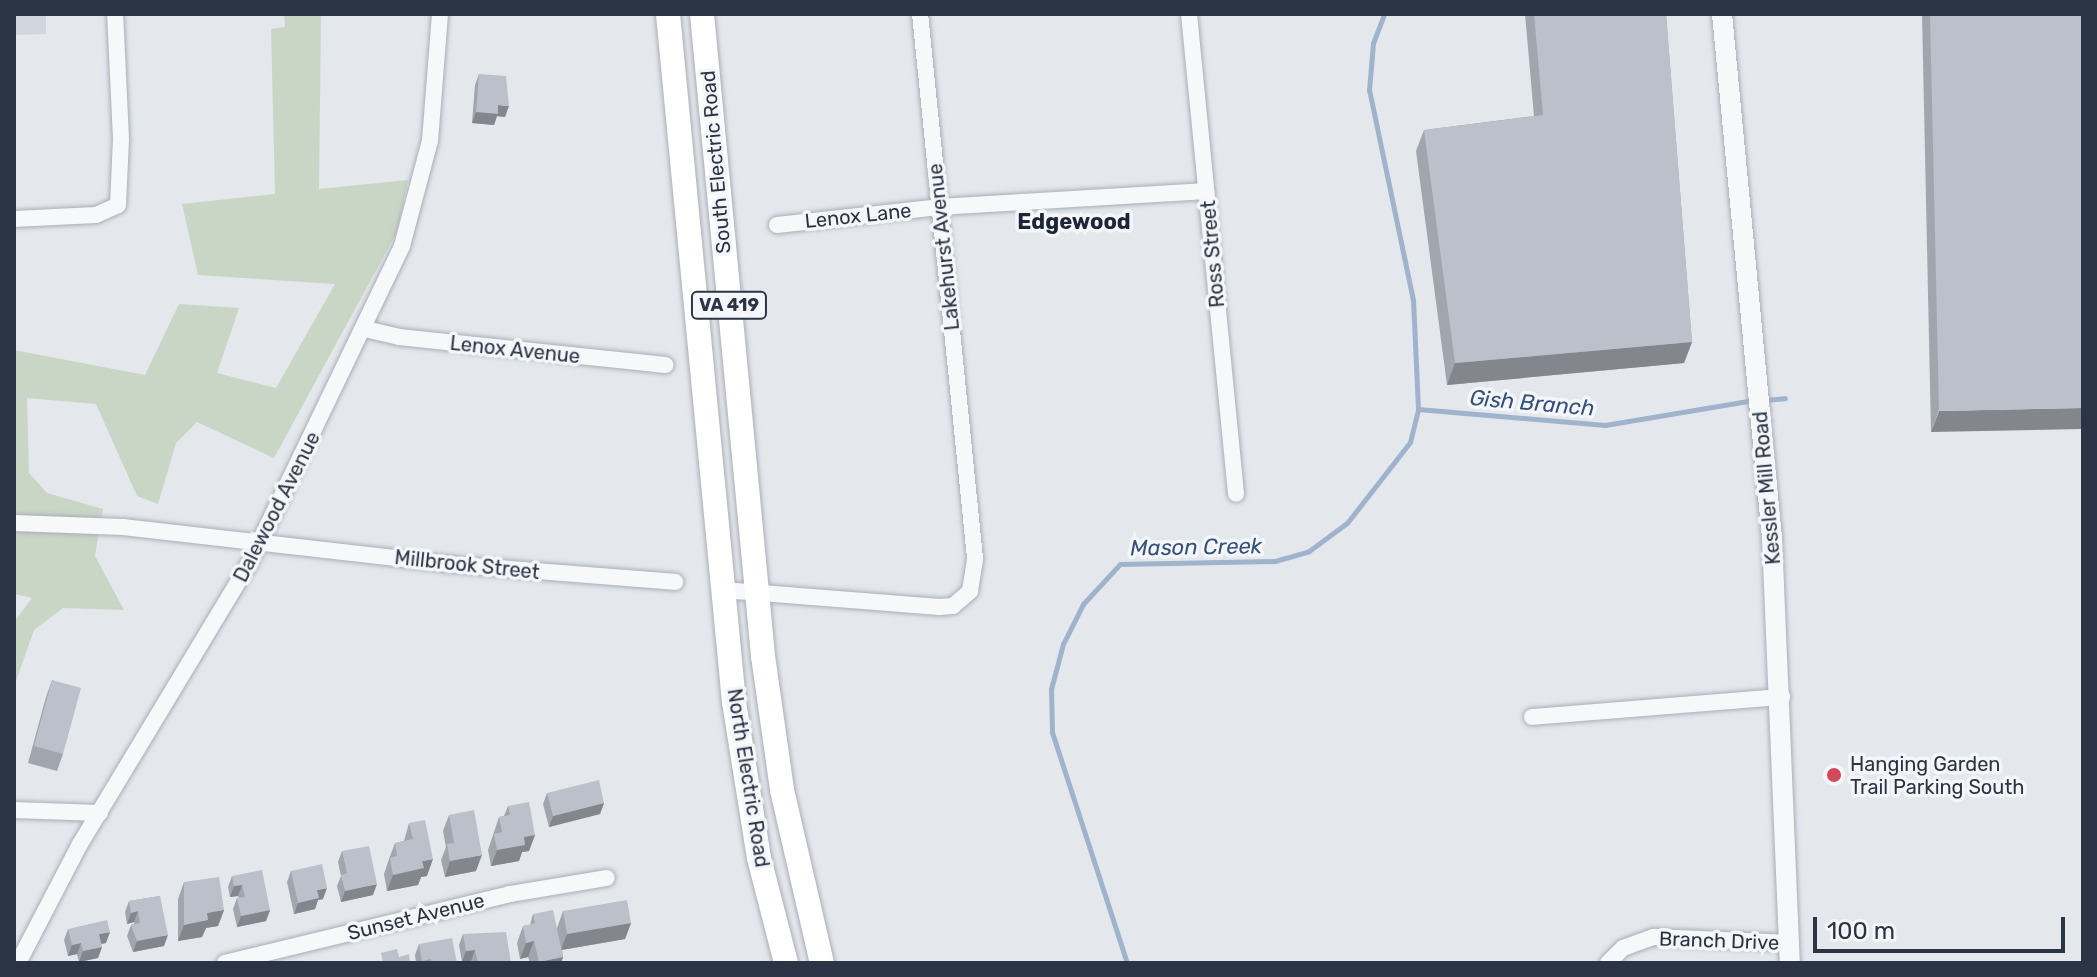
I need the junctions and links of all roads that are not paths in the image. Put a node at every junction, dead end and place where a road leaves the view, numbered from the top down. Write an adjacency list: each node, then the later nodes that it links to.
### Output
1 (115, 14): 10 (street)
2 (440, 14): 12 (street, Dalewood Avenue)
3 (668, 14): 18 (main road, South Electric Road / VA 419)
4 (702, 14): 19 (main road, South Electric Road / VA 419)
5 (920, 14): 9 (street, Lakehurst Avenue)
6 (1189, 14): 8 (street, Ross Street)
7 (1722, 14): 20 (street, Kessler Mill Road)
8 (1207, 191): 9 (street); 14 (street, Ross Street)
9 (939, 207): 11 (street, Lenox Lane); 19 (street, Lakehurst Avenue)
10 (14, 219)
11 (777, 225)
12 (365, 329): 13 (street, Lenox Avenue); 16 (street, Dalewood Avenue)
13 (666, 365)
14 (1236, 494)
15 (14, 523): 16 (street, Millbrook Street)
16 (260, 542): 17 (street, Millbrook Street); 23 (street, Dalewood Avenue)
17 (675, 582)
18 (723, 590): 19 (street); 28 (main road, North Electric Road / VA 419)
19 (757, 597): 29 (main road, North Electric Road / VA 419)
20 (1782, 697): 21 (street); 25 (street, Kessler Mill Road)
21 (1532, 717)
22 (14, 810): 23 (street)
23 (100, 813): 26 (street, Dalewood Avenue)
24 (607, 878): 27 (street, Sunset Avenue)
25 (1790, 953): 30 (street, Branch Drive)
26 (18, 963)
27 (225, 963)
28 (786, 963)
29 (822, 963)
30 (1608, 963)

